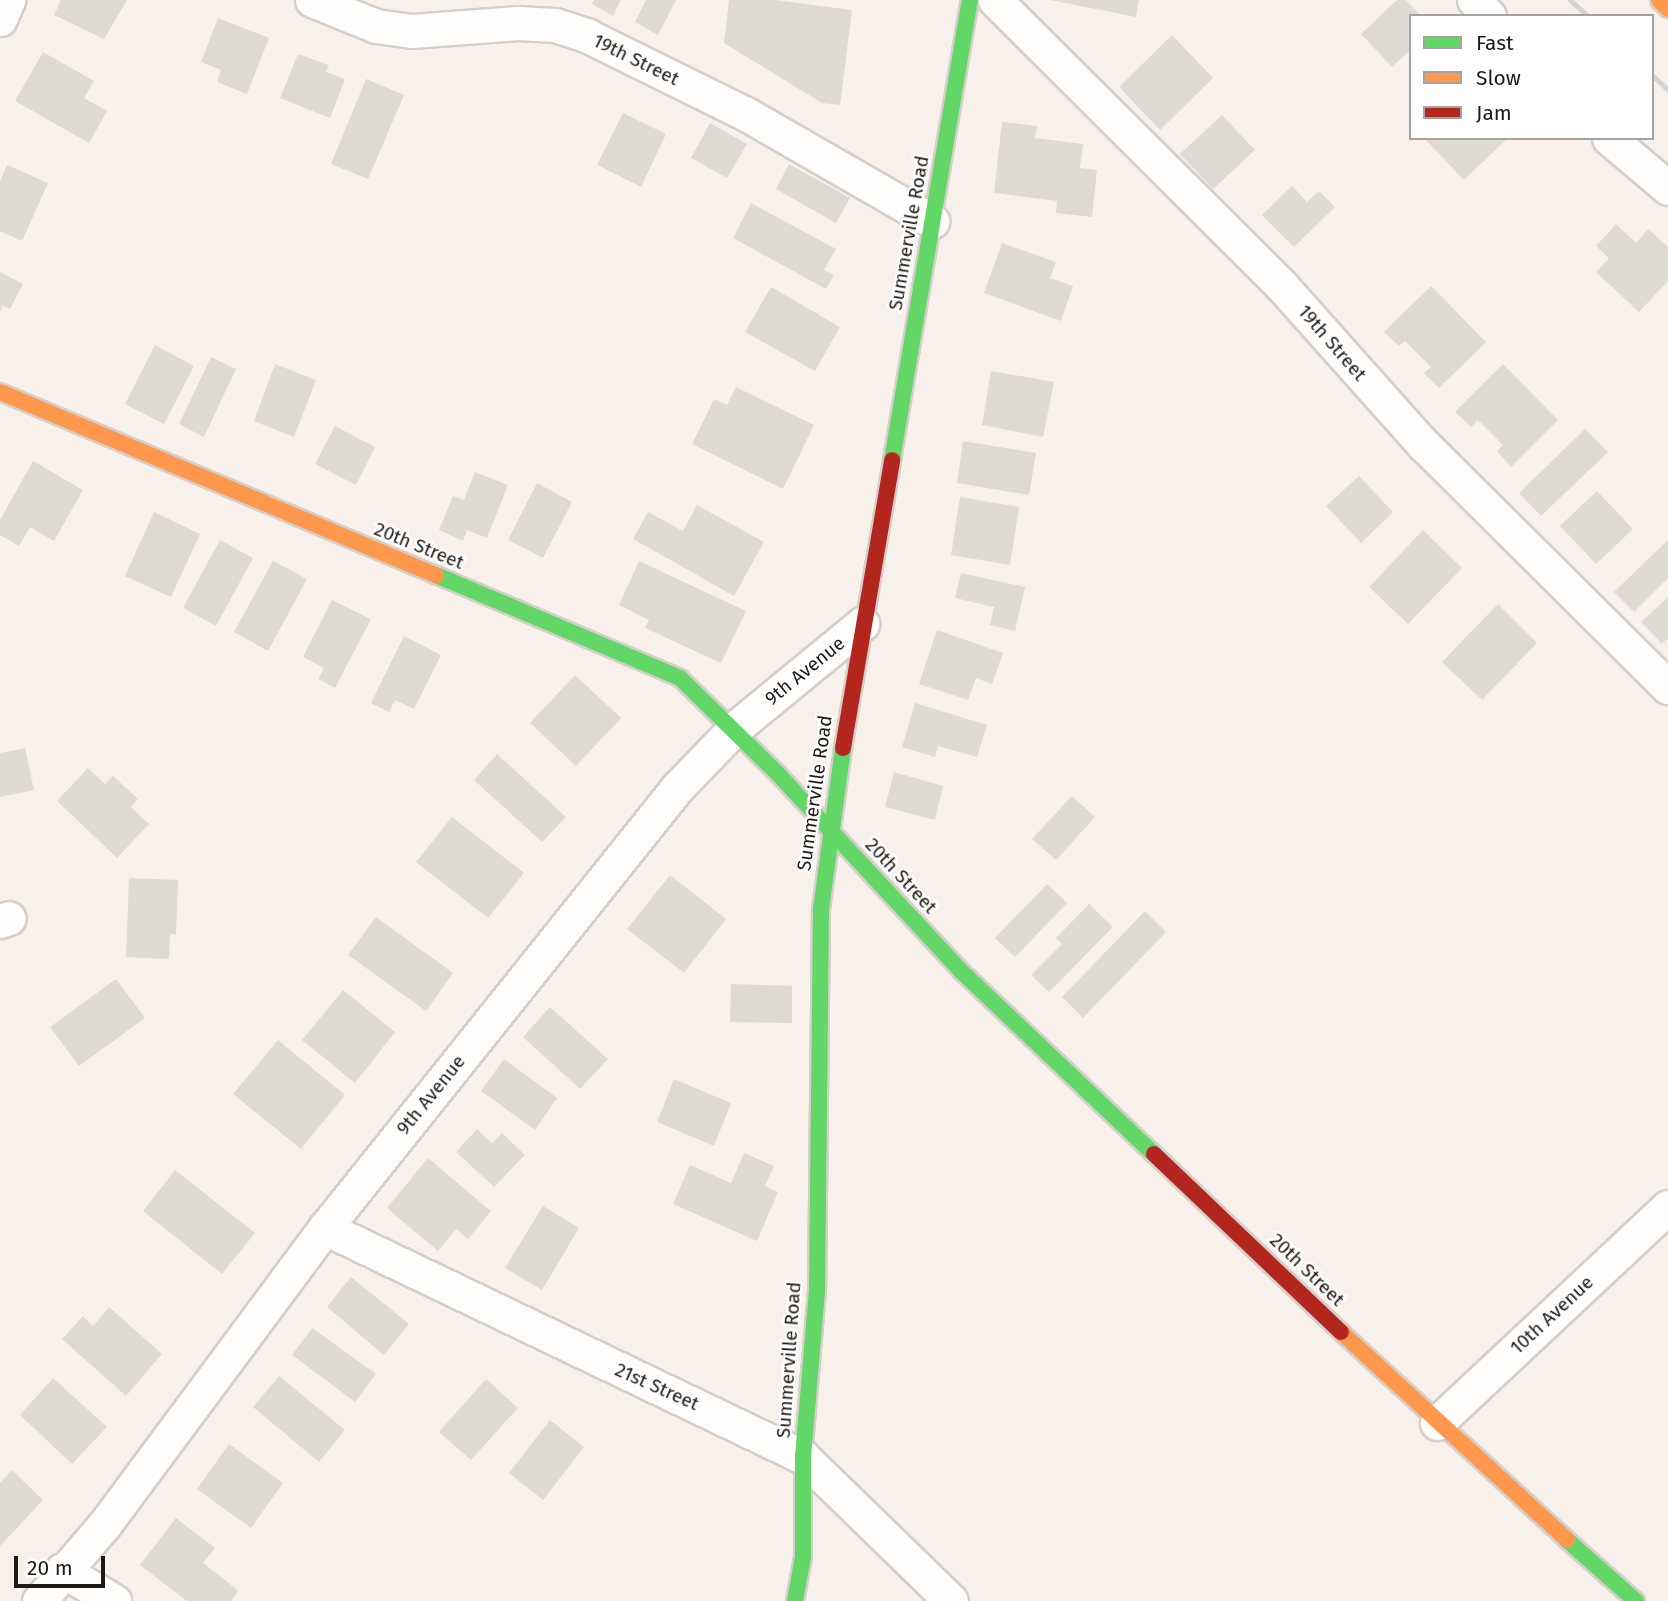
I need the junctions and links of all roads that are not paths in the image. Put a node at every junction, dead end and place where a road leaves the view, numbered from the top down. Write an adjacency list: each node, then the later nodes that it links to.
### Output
1 (8, 0): 9 (street)
2 (312, 0): 12 (street, 19th Street)
3 (970, 0): 12 (street, Summerville Road)
4 (995, 0): 15 (street, 19th Street)
5 (1474, 0): 8 (street)
6 (1659, 0): 7 (street)
7 (1668, 9)
8 (1487, 14)
9 (0, 19)
10 (1611, 140): 11 (street)
11 (1668, 188)
12 (932, 221): 14 (street, Summerville Road)
13 (0, 392): 16 (street, 20th Street)
14 (862, 624): 16 (street, 9th Avenue); 17 (street, Summerville Road)
15 (1668, 687)
16 (734, 729): 17 (street, 20th Street); 19 (street, 9th Avenue)
17 (829, 830): 20 (street, 20th Street); 21 (street, Summerville Road)
18 (1668, 1207): 20 (street, 10th Avenue)
19 (325, 1228): 21 (street, 21st Street); 22 (street, 9th Avenue)
20 (1437, 1423): 27 (street, 20th Street)
21 (803, 1457): 25 (street, Summerville Road); 26 (street, 21st Street)
22 (62, 1570): 23 (street, 9th Avenue); 24 (street)
23 (39, 1601)
24 (114, 1601)
25 (795, 1601)
26 (951, 1601)
27 (1636, 1601)

